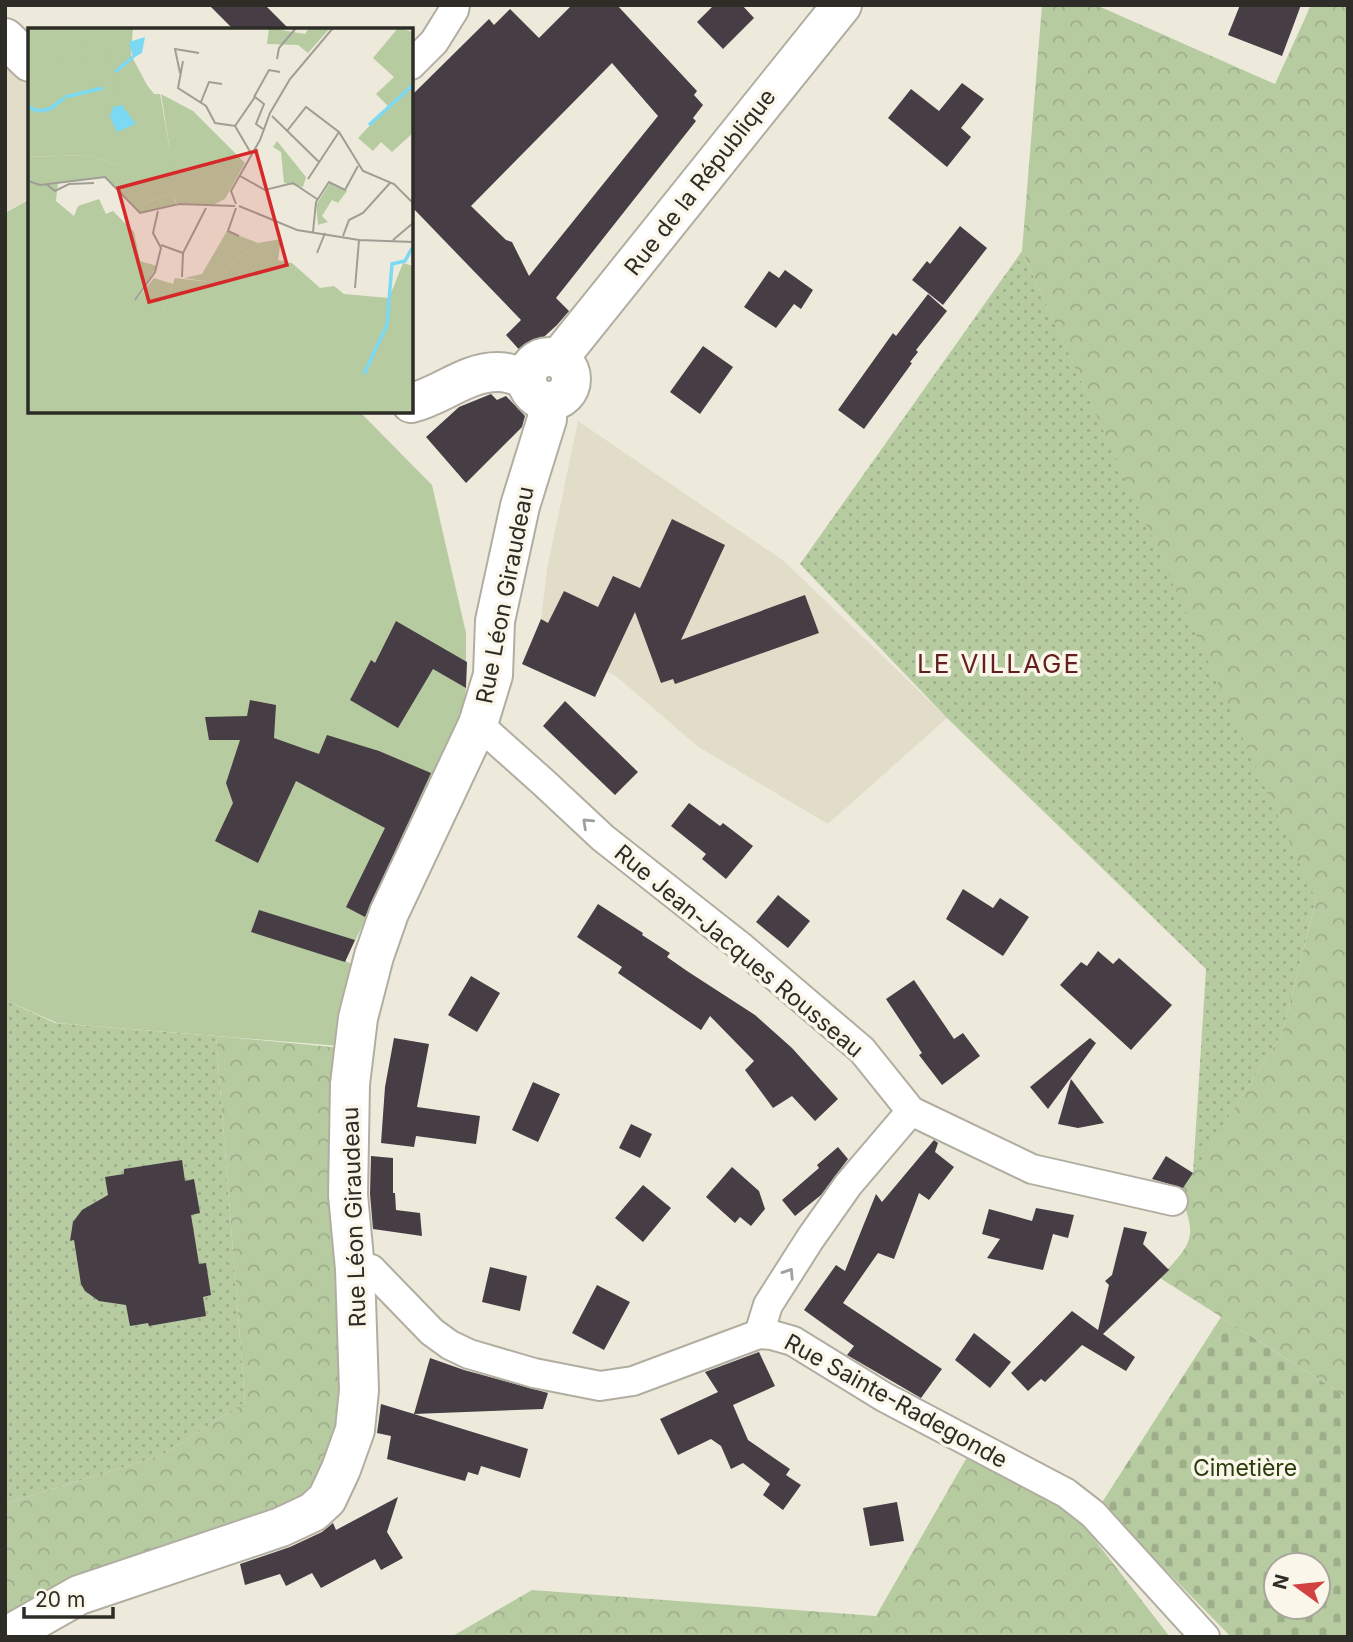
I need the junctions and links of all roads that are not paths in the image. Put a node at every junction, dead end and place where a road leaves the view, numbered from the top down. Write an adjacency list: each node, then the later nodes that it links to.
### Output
1 (455, 5): 5 (street)
2 (842, 5): 6 (street, Rue de la République)
3 (5, 37): 4 (street)
4 (28, 60)
5 (413, 63)
6 (537, 390): 7 (street); 8 (street, Rue Léon Giraudeau)
7 (413, 402)
8 (478, 724): 9 (street, Rue Jean-Jacques Rousseau, one-way to 8); 11 (street, Rue Léon Giraudeau)
9 (911, 1111): 10 (street, Rue Jean-Jacques Rousseau); 12 (street, one-way to 9)
10 (1173, 1202)
11 (355, 1269): 12 (street, Rue Sainte-Radegonde); 13 (street, Rue Léon Giraudeau)
12 (760, 1334): 14 (street, Rue Sainte-Radegonde)
13 (5, 1637)
14 (1205, 1637)

